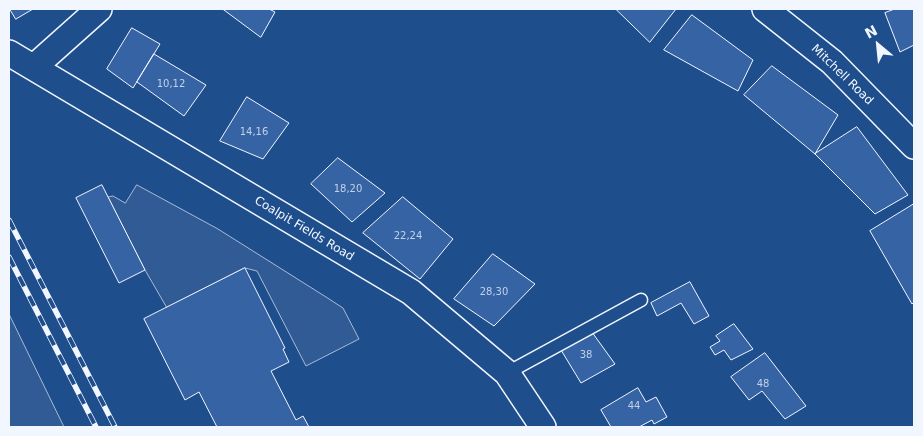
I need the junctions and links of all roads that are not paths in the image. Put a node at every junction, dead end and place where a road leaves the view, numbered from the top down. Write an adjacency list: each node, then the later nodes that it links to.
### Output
1 (99, 9): 4 (street)
2 (777, 11): 5 (street, Mitchell Road)
3 (9, 53): 4 (street, Coalpit Fields Road)
4 (34, 67): 7 (street, Coalpit Fields Road)
5 (914, 146)
6 (640, 300): 7 (lane)
7 (507, 373): 8 (street, Coalpit Fields Road)
8 (543, 427)

